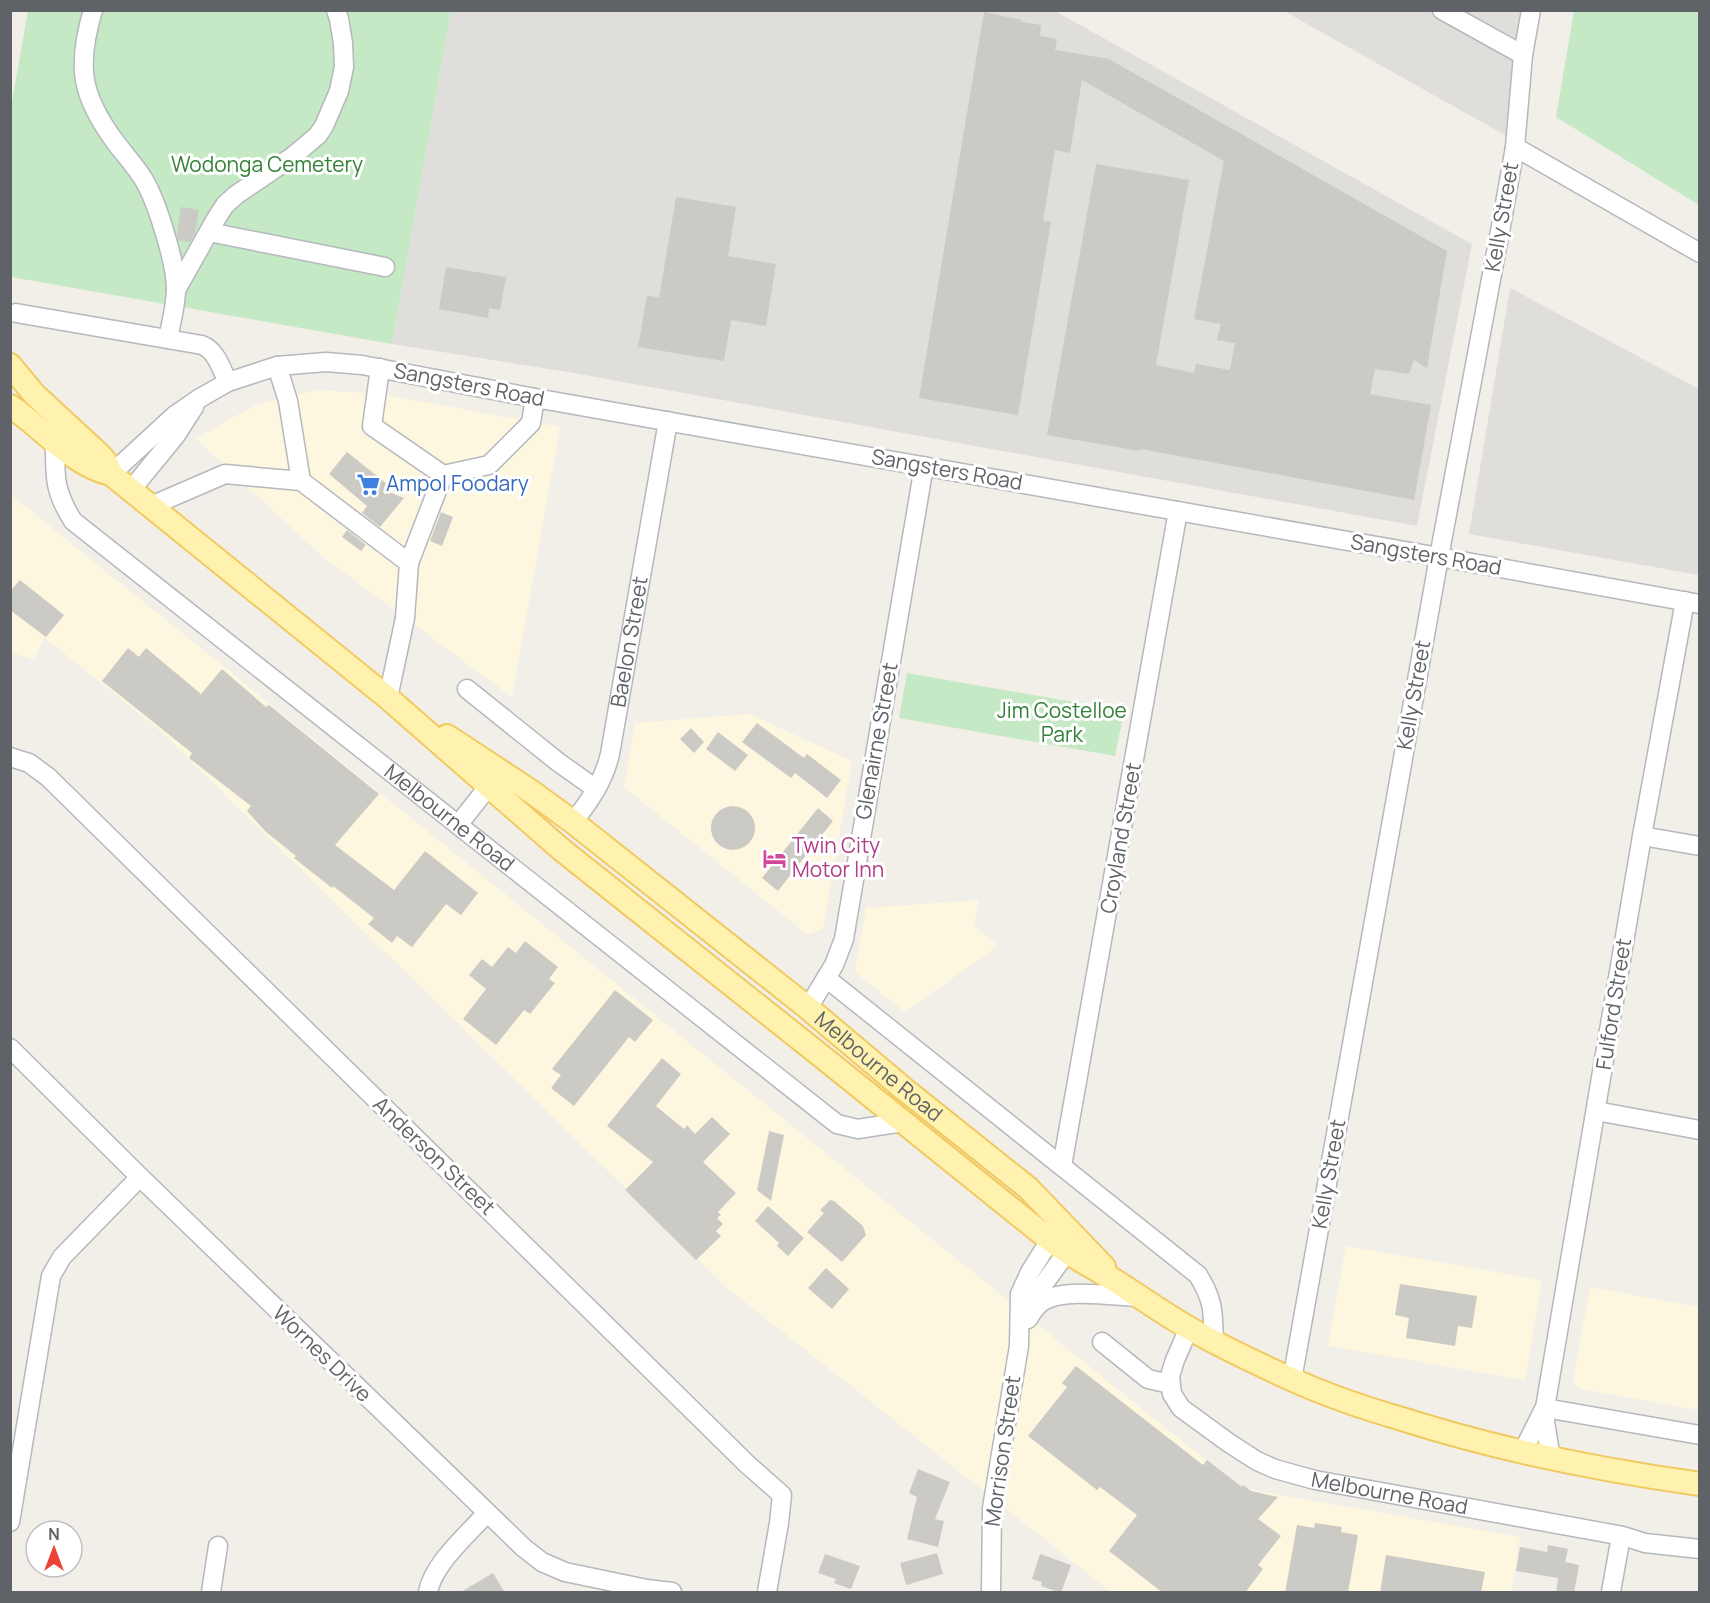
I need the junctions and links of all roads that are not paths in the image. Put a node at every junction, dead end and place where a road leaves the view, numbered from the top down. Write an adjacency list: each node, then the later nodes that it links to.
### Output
1 (93, 10): 10 (street)
2 (336, 10): 7 (street)
3 (1443, 10): 5 (street)
4 (1531, 10): 5 (street, Kelly Street)
5 (1523, 55): 6 (street, Kelly Street)
6 (1515, 147): 8 (street); 30 (street, Kelly Street)
7 (209, 232): 9 (street); 10 (street)
8 (1700, 253)
9 (385, 267)
10 (176, 290): 12 (street)
11 (16, 313): 12 (street)
12 (168, 339): 16 (street)
13 (10, 365): 24 (main road, Melbourne Road)
14 (277, 366): 15 (street, Sangsters Road); 16 (street, Sangsters Road); 26 (street)
15 (380, 368): 18 (street, Sangsters Road); 25 (street)
16 (228, 382): 17 (street, Sangsters Road)
17 (200, 398): 24 (street, Sangsters Road); 27 (street, Sangsters Road)
18 (535, 398): 20 (street, Sangsters Road); 25 (street)
19 (10, 406): 22 (main road, Melbourne Road)
20 (668, 421): 23 (street, Sangsters Road); 37 (street, Baelon Street)
21 (10, 425): 22 (main road)
22 (50, 439): 24 (main road, Melbourne Road); 39 (street, Melbourne Road)
23 (924, 466): 29 (street, Sangsters Road); 43 (street, Glenairne Street)
24 (111, 474): 27 (main road, Melbourne Road)
25 (443, 475): 31 (street)
26 (301, 481): 28 (street); 31 (street)
27 (131, 490): 28 (main road, Melbourne Road)
28 (151, 506): 34 (main road, Melbourne Road)
29 (1178, 511): 30 (street, Sangsters Road); 50 (street, Croyland Street)
30 (1439, 556): 32 (street, Sangsters Road); 59 (street, Kelly Street)
31 (409, 563): 34 (street)
32 (1692, 603): 40 (street, Fulford Street)
33 (467, 689): 37 (street)
34 (388, 698): 36 (main road, Melbourne Road); 38 (main road, Melbourne Road)
35 (10, 757): 74 (street, Anderson Street)
36 (488, 787): 39 (street); 42 (main road, Melbourne Road)
37 (596, 789): 38 (street, Baelon Street)
38 (573, 822): 42 (main road, Baelon Street); 44 (main road, Melbourne Road)
39 (458, 825): 48 (street, Melbourne Road)
40 (1642, 836): 41 (street); 47 (street, Fulford Street)
41 (1700, 846)
42 (562, 850): 48 (main road, Melbourne Road)
43 (826, 978): 44 (street, Glenairne Street); 50 (street, Melbourne Road)
44 (808, 1008): 46 (main road, Melbourne Road)
45 (10, 1048): 51 (street, Wornes Drive)
46 (904, 1089): 48 (main road); 52 (main road, Melbourne Road)
47 (1596, 1111): 49 (street); 61 (street, Fulford Street)
48 (896, 1116): 52 (main road, Melbourne Road)
49 (1700, 1130)
50 (1062, 1166): 57 (street, Melbourne Road)
51 (140, 1177): 66 (street, Wornes Drive); 67 (street)
52 (1063, 1242): 53 (main road, Melbourne Road); 54 (street, Morrison Street); 58 (street, Morrison Street)
53 (1130, 1291): 54 (street, Morrison Street); 55 (main road, Melbourne Road)
54 (1028, 1319): 58 (street, Morrison Street)
55 (1189, 1328): 57 (main road, Melbourne Road); 60 (street)
56 (1102, 1342): 60 (street)
57 (1214, 1342): 59 (main road, Melbourne Road)
58 (1019, 1346): 75 (street, Morrison Street)
59 (1292, 1380): 63 (main road, Melbourne Road)
60 (1170, 1384): 68 (street, Melbourne Road)
61 (1545, 1408): 62 (street); 63 (street, Fulford Street); 64 (street, Fulford Street)
62 (1700, 1435)
63 (1522, 1453): 64 (main road, Melbourne Road)
64 (1551, 1459): 65 (main road, Melbourne Road)
65 (1700, 1484)
66 (487, 1513): 72 (street); 73 (street, Wornes Drive)
67 (10, 1522)
68 (1622, 1536): 70 (street, Melbourne Road); 76 (street)
69 (218, 1546): 71 (street)
70 (1700, 1549)
71 (211, 1593)
72 (428, 1593)
73 (672, 1593)
74 (767, 1593)
75 (991, 1593)
76 (1611, 1593)

